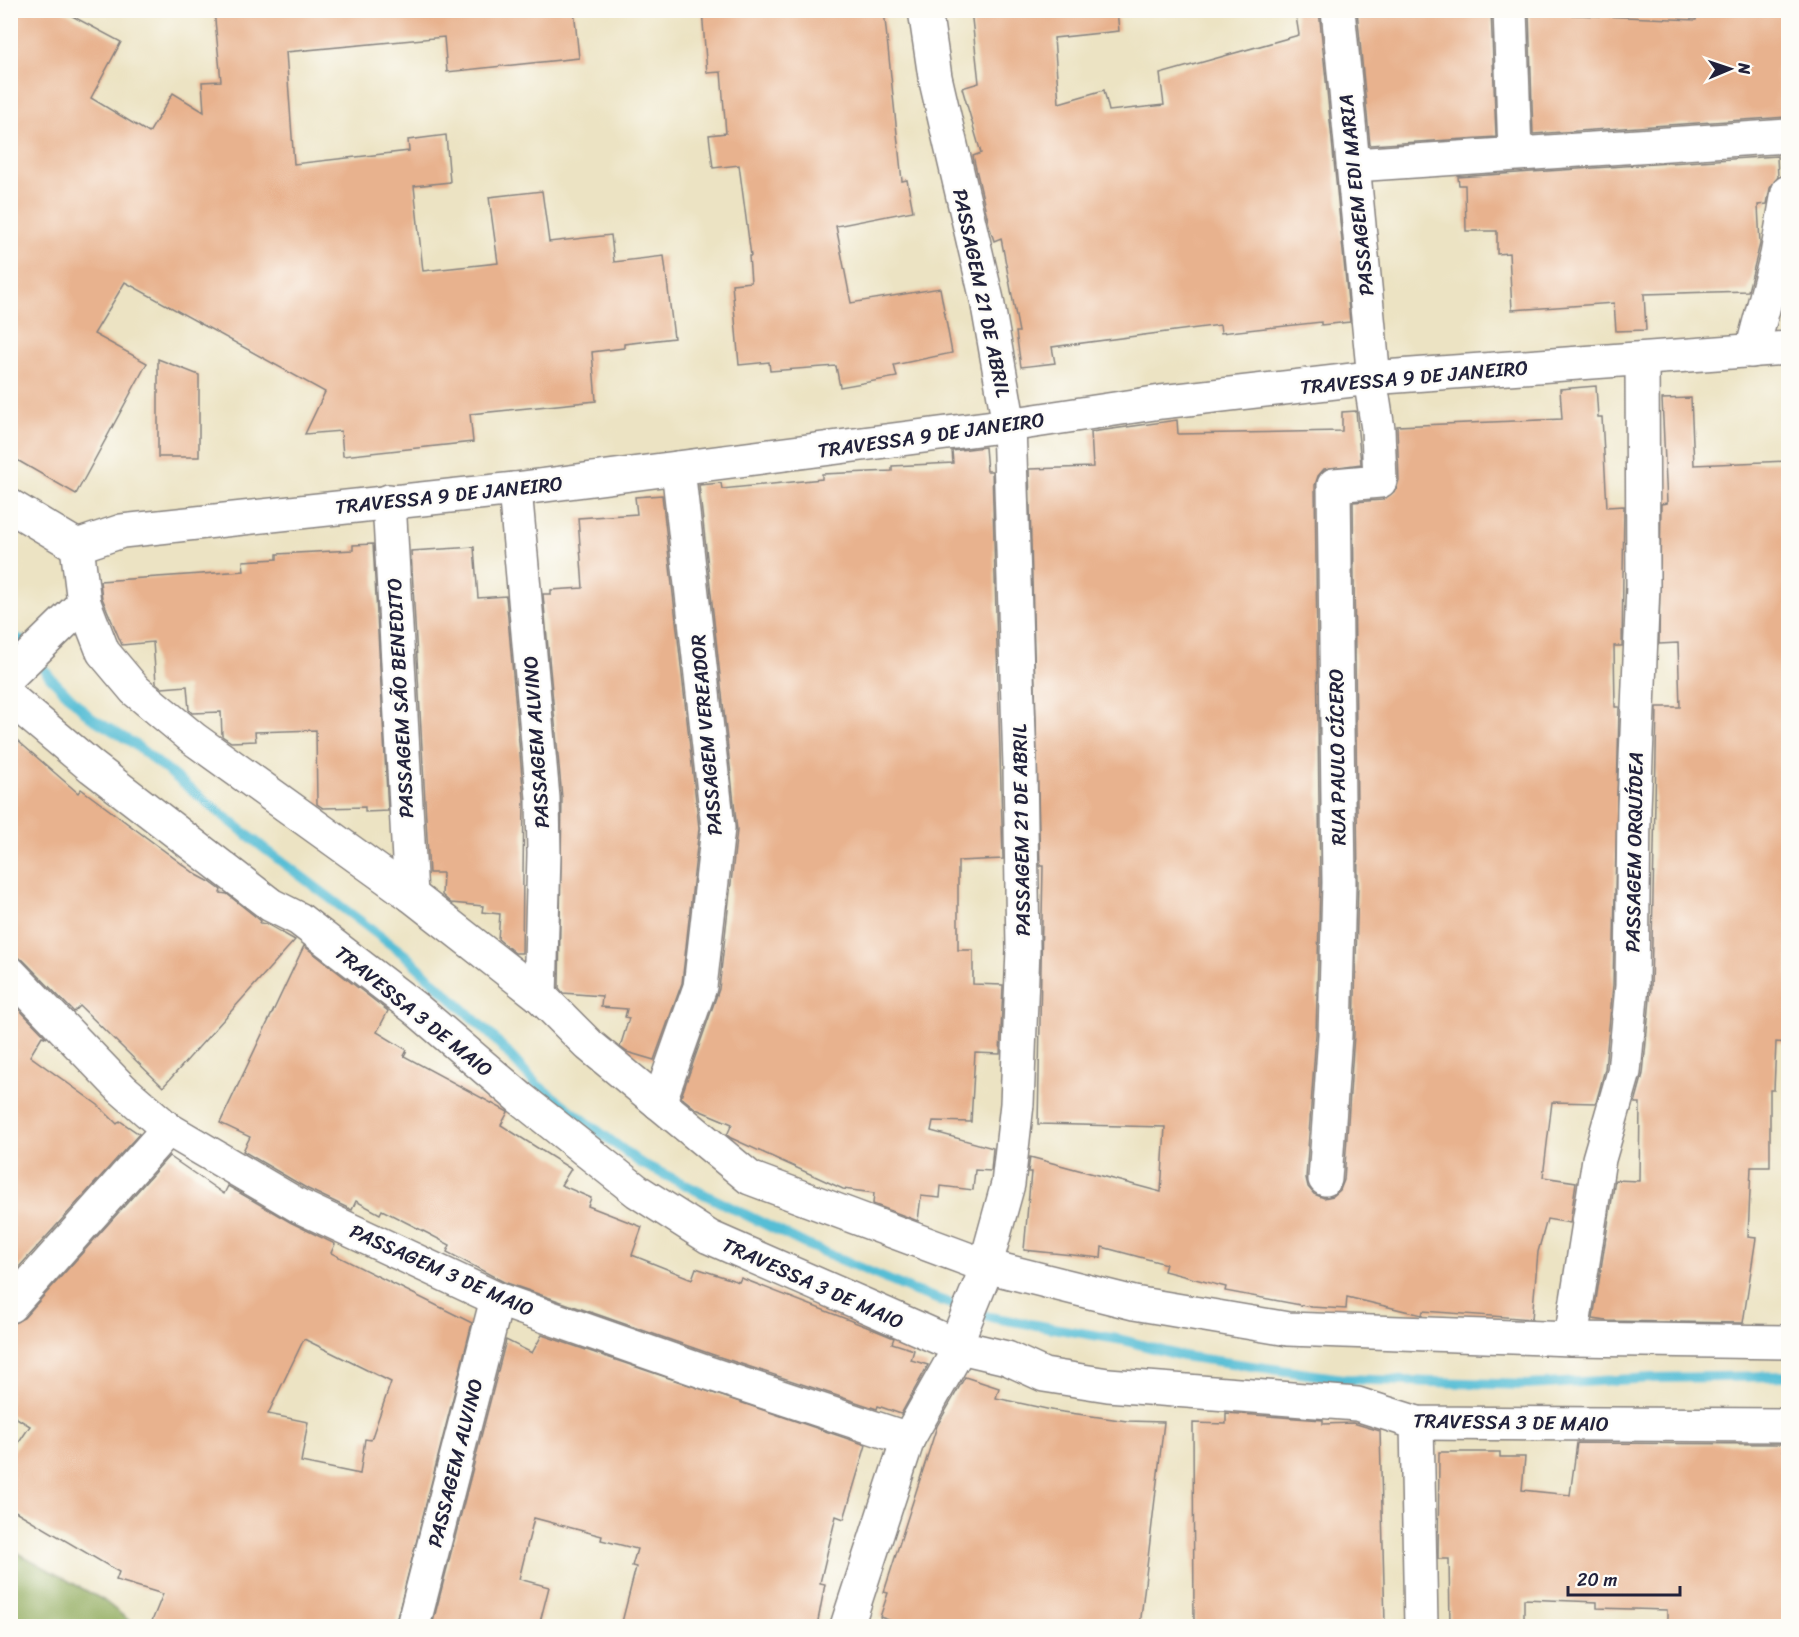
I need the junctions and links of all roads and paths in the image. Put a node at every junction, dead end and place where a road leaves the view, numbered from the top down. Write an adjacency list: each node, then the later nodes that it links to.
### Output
1 (925, 10): 12 (street, PASSAGEM 21 DE ABRIL)
2 (1338, 10): 6 (street, PASSAGEM EDI MARIA)
3 (1510, 10): 5 (street)
4 (1788, 136): 5 (street)
5 (1515, 153): 6 (street)
6 (1354, 165): 11 (street, PASSAGEM EDI MARIA)
7 (1788, 192): 9 (street)
8 (1788, 348): 9 (street, TRAVESSA 9 DE JANEIRO)
9 (1752, 351): 10 (street, TRAVESSA 9 DE JANEIRO)
10 (1642, 359): 11 (street, TRAVESSA 9 DE JANEIRO); 29 (street, PASSAGEM ORQUÍDEA)
11 (1372, 379): 12 (street, TRAVESSA 9 DE JANEIRO); 25 (street, RUA PAULO CÍCERO)
12 (1009, 425): 13 (street, TRAVESSA 9 DE JANEIRO); 26 (street, PASSAGEM 21 DE ABRIL)
13 (678, 468): 14 (street, TRAVESSA 9 DE JANEIRO); 23 (street, PASSAGEM VEREADOR)
14 (515, 489): 15 (street, TRAVESSA 9 DE JANEIRO); 22 (street, PASSAGEM ALVINO)
15 (389, 501): 17 (street, TRAVESSA 9 DE JANEIRO); 20 (street, PASSAGEM SÃO BENEDITO)
16 (10, 506): 17 (street)
17 (77, 546): 18 (street)
18 (80, 606): 19 (street); 20 (street)
19 (13, 680): 30 (street, TRAVESSA 3 DE MAIO)
20 (411, 895): 22 (street)
21 (10, 973): 24 (street, PASSAGEM 3 DE MAIO)
22 (540, 996): 23 (street)
23 (659, 1103): 26 (street)
24 (168, 1129): 27 (street, PASSAGEM 3 DE MAIO); 28 (street)
25 (1325, 1179)
26 (983, 1274): 29 (street); 30 (street, PASSAGEM 21 DE ABRIL)
27 (498, 1299): 34 (street, PASSAGEM 3 DE MAIO); 35 (street, PASSAGEM ALVINO)
28 (10, 1306)
29 (1571, 1339): 31 (street)
30 (960, 1342): 32 (street, TRAVESSA 3 DE MAIO); 34 (street, PASSAGEM 21 DE ABRIL)
31 (1788, 1342)
32 (1417, 1423): 33 (street, TRAVESSA 3 DE MAIO); 37 (street)
33 (1788, 1425)
34 (908, 1439): 36 (street, PASSAGEM 21 DE ABRIL)
35 (413, 1626)
36 (847, 1626)
37 (1421, 1626)

